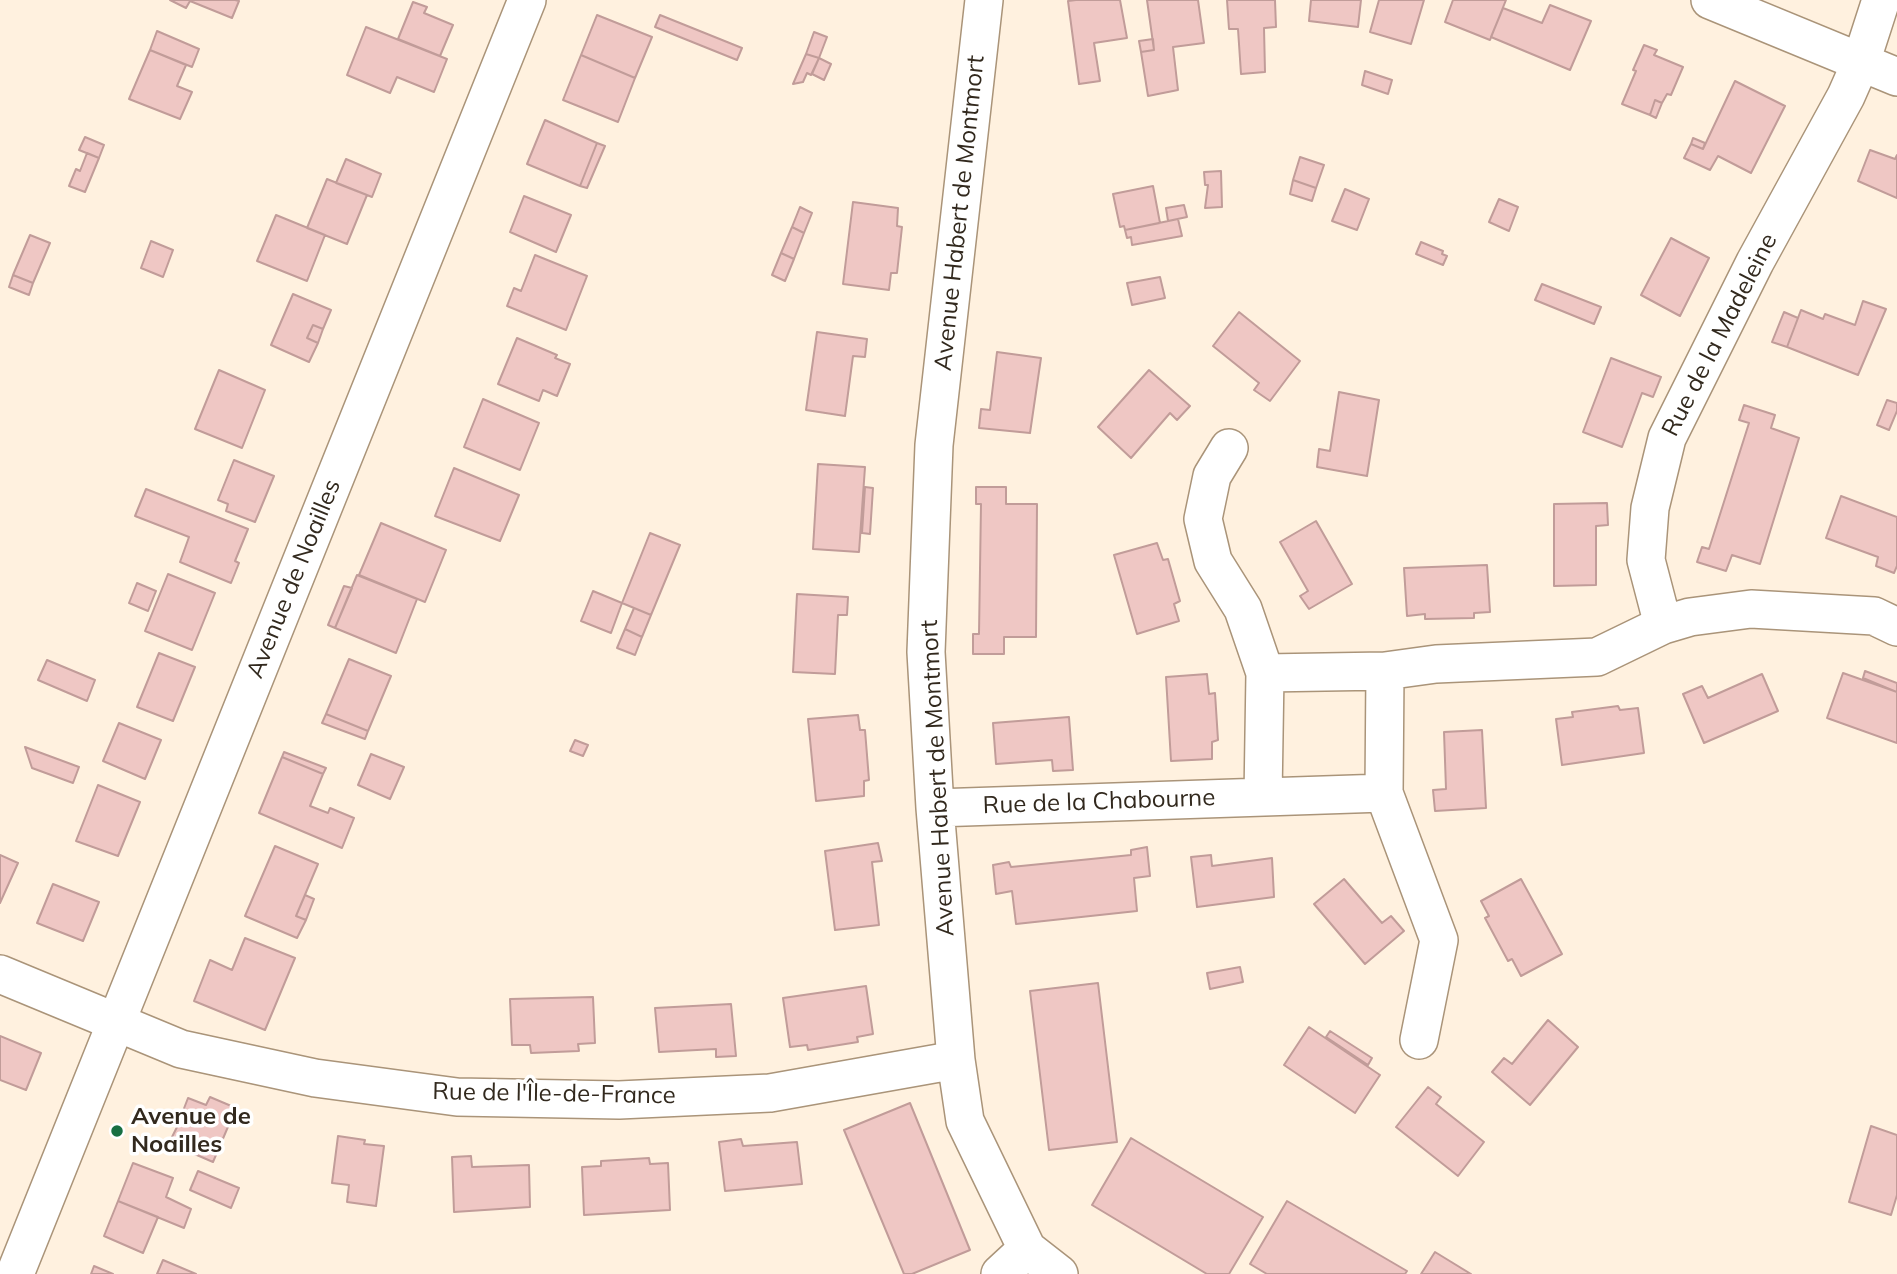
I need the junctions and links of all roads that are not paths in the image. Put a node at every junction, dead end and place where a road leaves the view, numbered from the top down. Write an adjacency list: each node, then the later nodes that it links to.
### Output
1 (527, 0): 16 (street, Avenue de Noailles)
2 (984, 0): 14 (street, Avenue Habert de Montmort)
3 (1710, 0): 5 (street)
4 (1881, 0): 5 (street, Rue de la Madeleine)
5 (1861, 62): 6 (street); 8 (street, Rue de la Madeleine)
6 (1897, 77)
7 (1229, 448): 11 (street)
8 (1663, 625): 9 (street); 10 (street)
9 (1897, 627)
10 (1385, 671): 11 (street); 12 (street)
11 (1265, 673): 13 (street)
12 (1384, 793): 13 (street, Rue de la Chabourne); 17 (street)
13 (1263, 797): 14 (street, Rue de la Chabourne)
14 (935, 808): 18 (street, Avenue Habert de Montmort)
15 (0, 974): 16 (street, Rue de l'Île-de-France)
16 (115, 1023): 18 (street, Rue de l'Île-de-France); 20 (street, Avenue de Noailles)
17 (1419, 1040)
18 (956, 1060): 19 (street, Avenue Habert de Montmort)
19 (1027, 1249): 21 (street); 22 (street)
20 (15, 1274)
21 (1000, 1274)
22 (1059, 1274)

